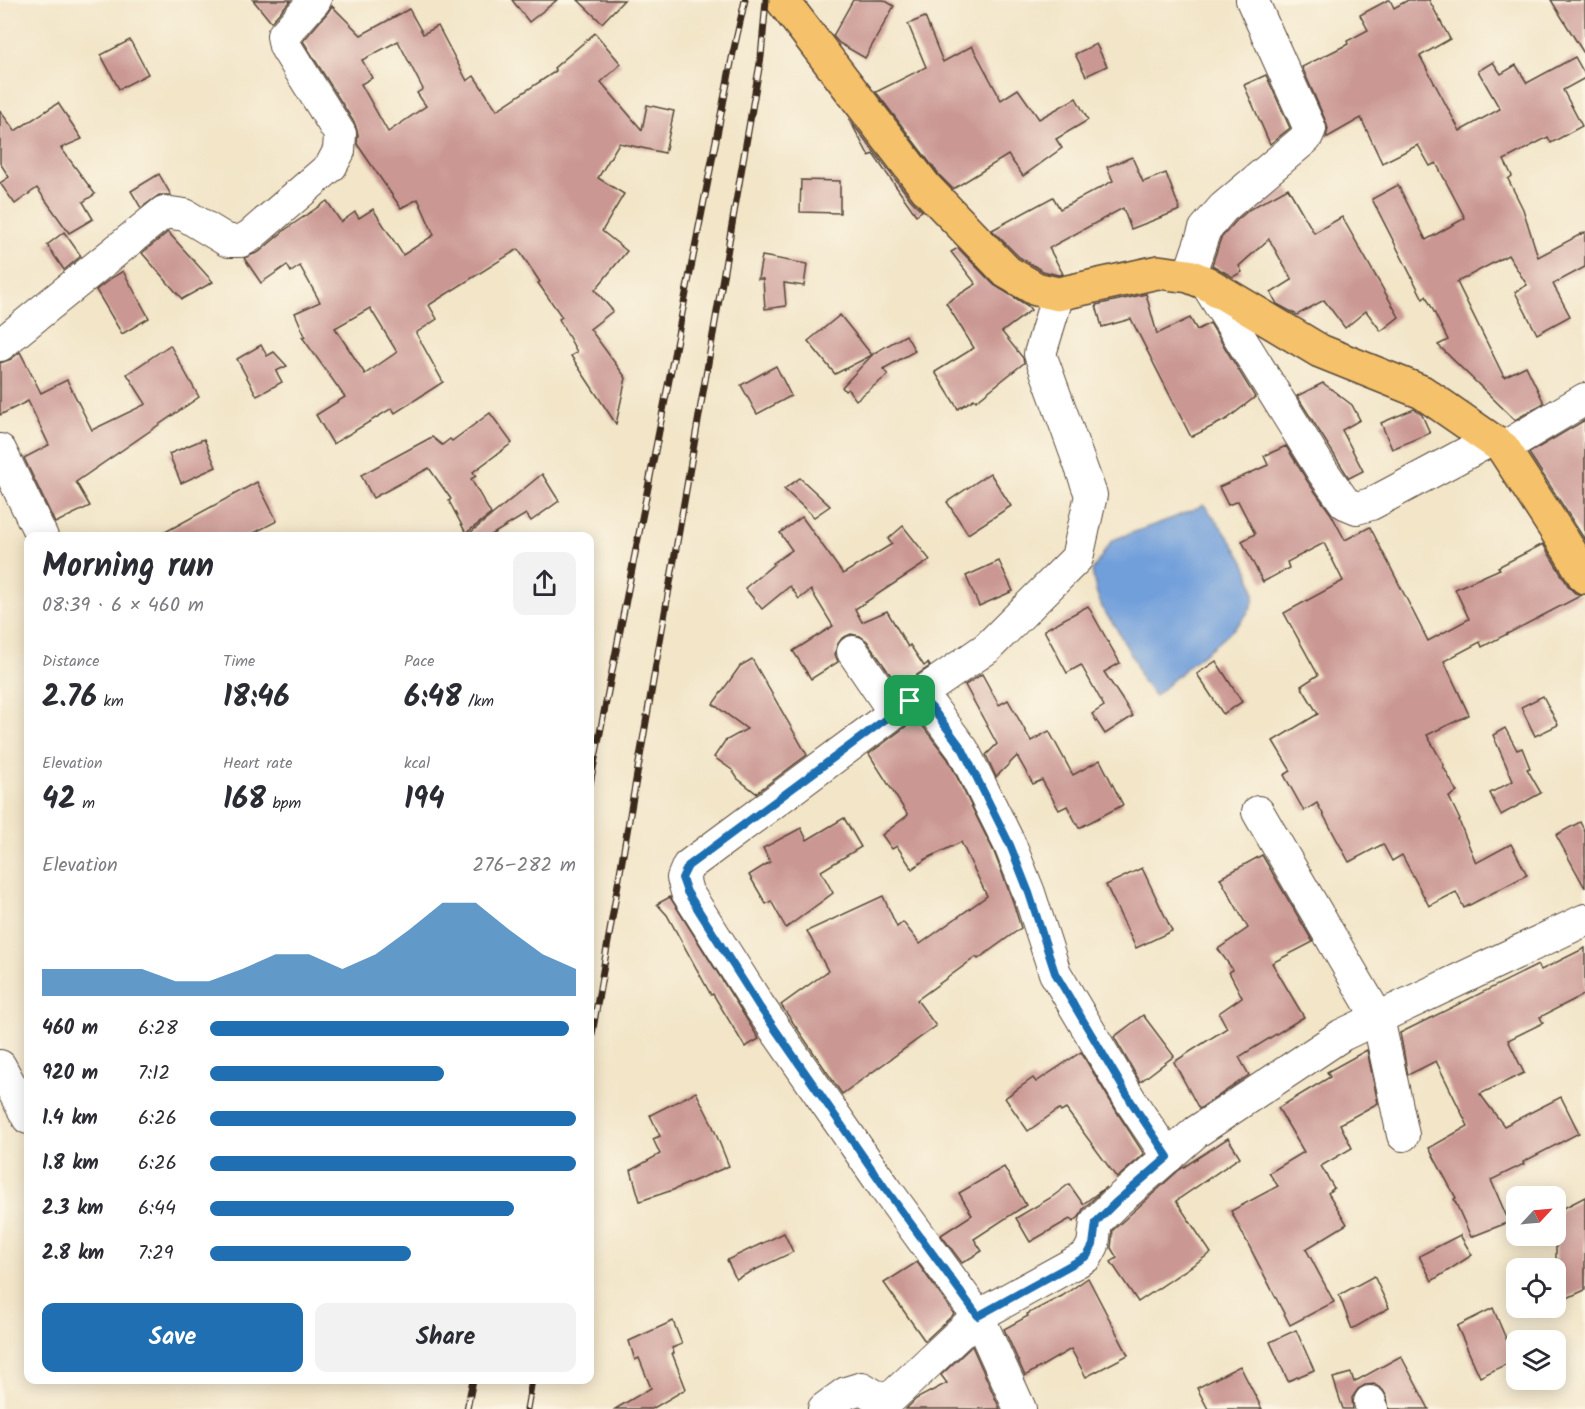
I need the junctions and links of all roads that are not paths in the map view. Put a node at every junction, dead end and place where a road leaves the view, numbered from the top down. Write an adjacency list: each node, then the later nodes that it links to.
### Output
1 (315, 0): 6 (street)
2 (782, 0): 5 (main road)
3 (1252, 0): 4 (street)
4 (1197, 279): 5 (main road); 8 (main road); 8 (street)
5 (1058, 294): 13 (street)
6 (0, 345)
7 (1585, 399): 8 (street)
8 (1497, 444): 11 (main road)
9 (0, 450): 10 (street)
10 (40, 532)
11 (1585, 577)
12 (853, 652): 13 (street)
13 (910, 701): 20 (street); 21 (street)
14 (1258, 812): 16 (street)
15 (1585, 920): 16 (street)
16 (1378, 1018): 19 (street); 20 (street)
17 (0, 1066): 18 (street)
18 (24, 1111)
19 (1403, 1136)
20 (1168, 1157): 21 (street)
21 (978, 1316): 22 (street); 23 (street)
22 (824, 1409)
23 (1020, 1409)

